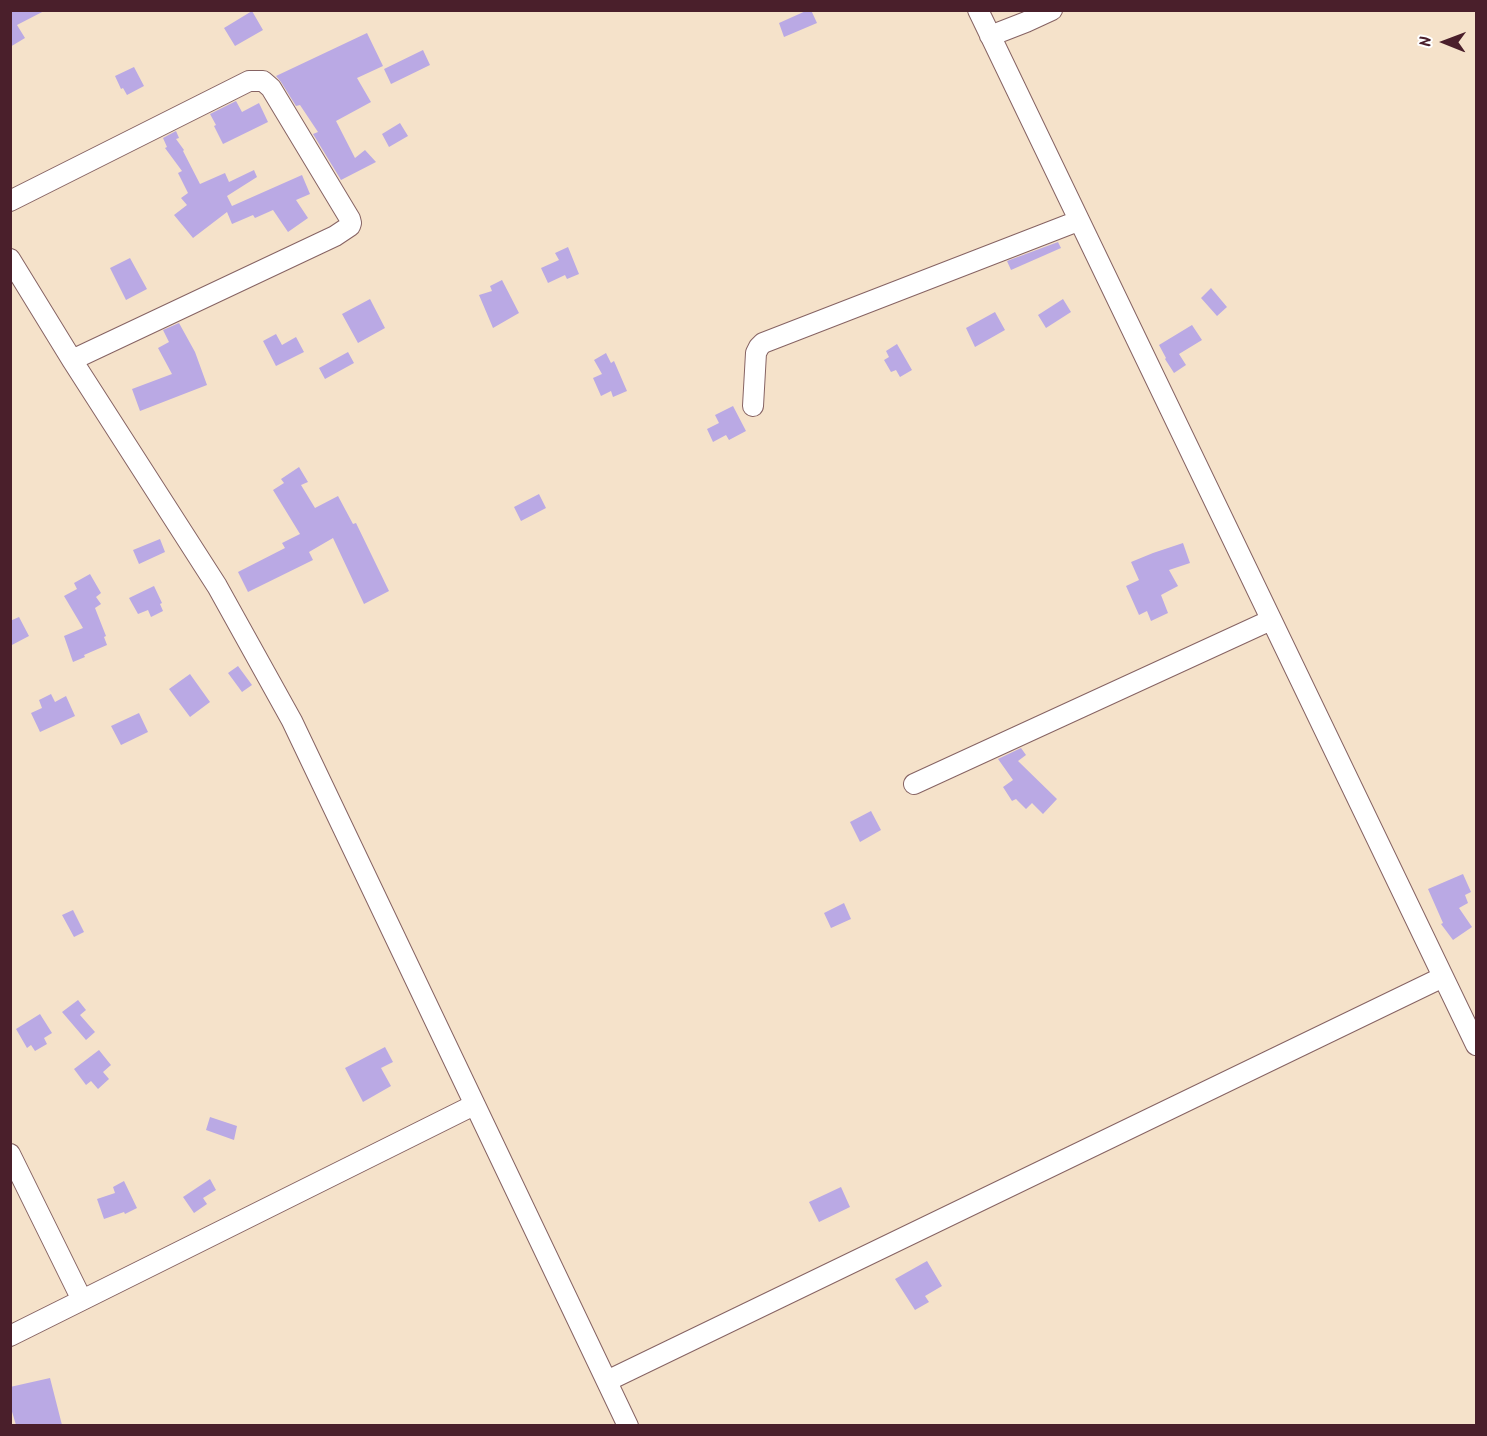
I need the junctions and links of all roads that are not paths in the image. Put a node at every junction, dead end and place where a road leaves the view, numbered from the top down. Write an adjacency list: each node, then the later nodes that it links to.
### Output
1 (978, 10): 3 (street)
2 (1052, 10): 3 (street)
3 (990, 36): 5 (street)
4 (10, 201): 7 (street)
5 (1078, 221): 8 (street); 9 (street)
6 (10, 259): 7 (street)
7 (72, 360): 13 (street)
8 (753, 406)
9 (1271, 620): 10 (street); 11 (street)
10 (914, 784)
11 (1443, 976): 12 (street); 17 (street)
12 (1476, 1045)
13 (474, 1105): 15 (street); 17 (street)
14 (10, 1154): 15 (street)
15 (82, 1300): 16 (street)
16 (10, 1336)
17 (607, 1381): 18 (street)
18 (628, 1425)

